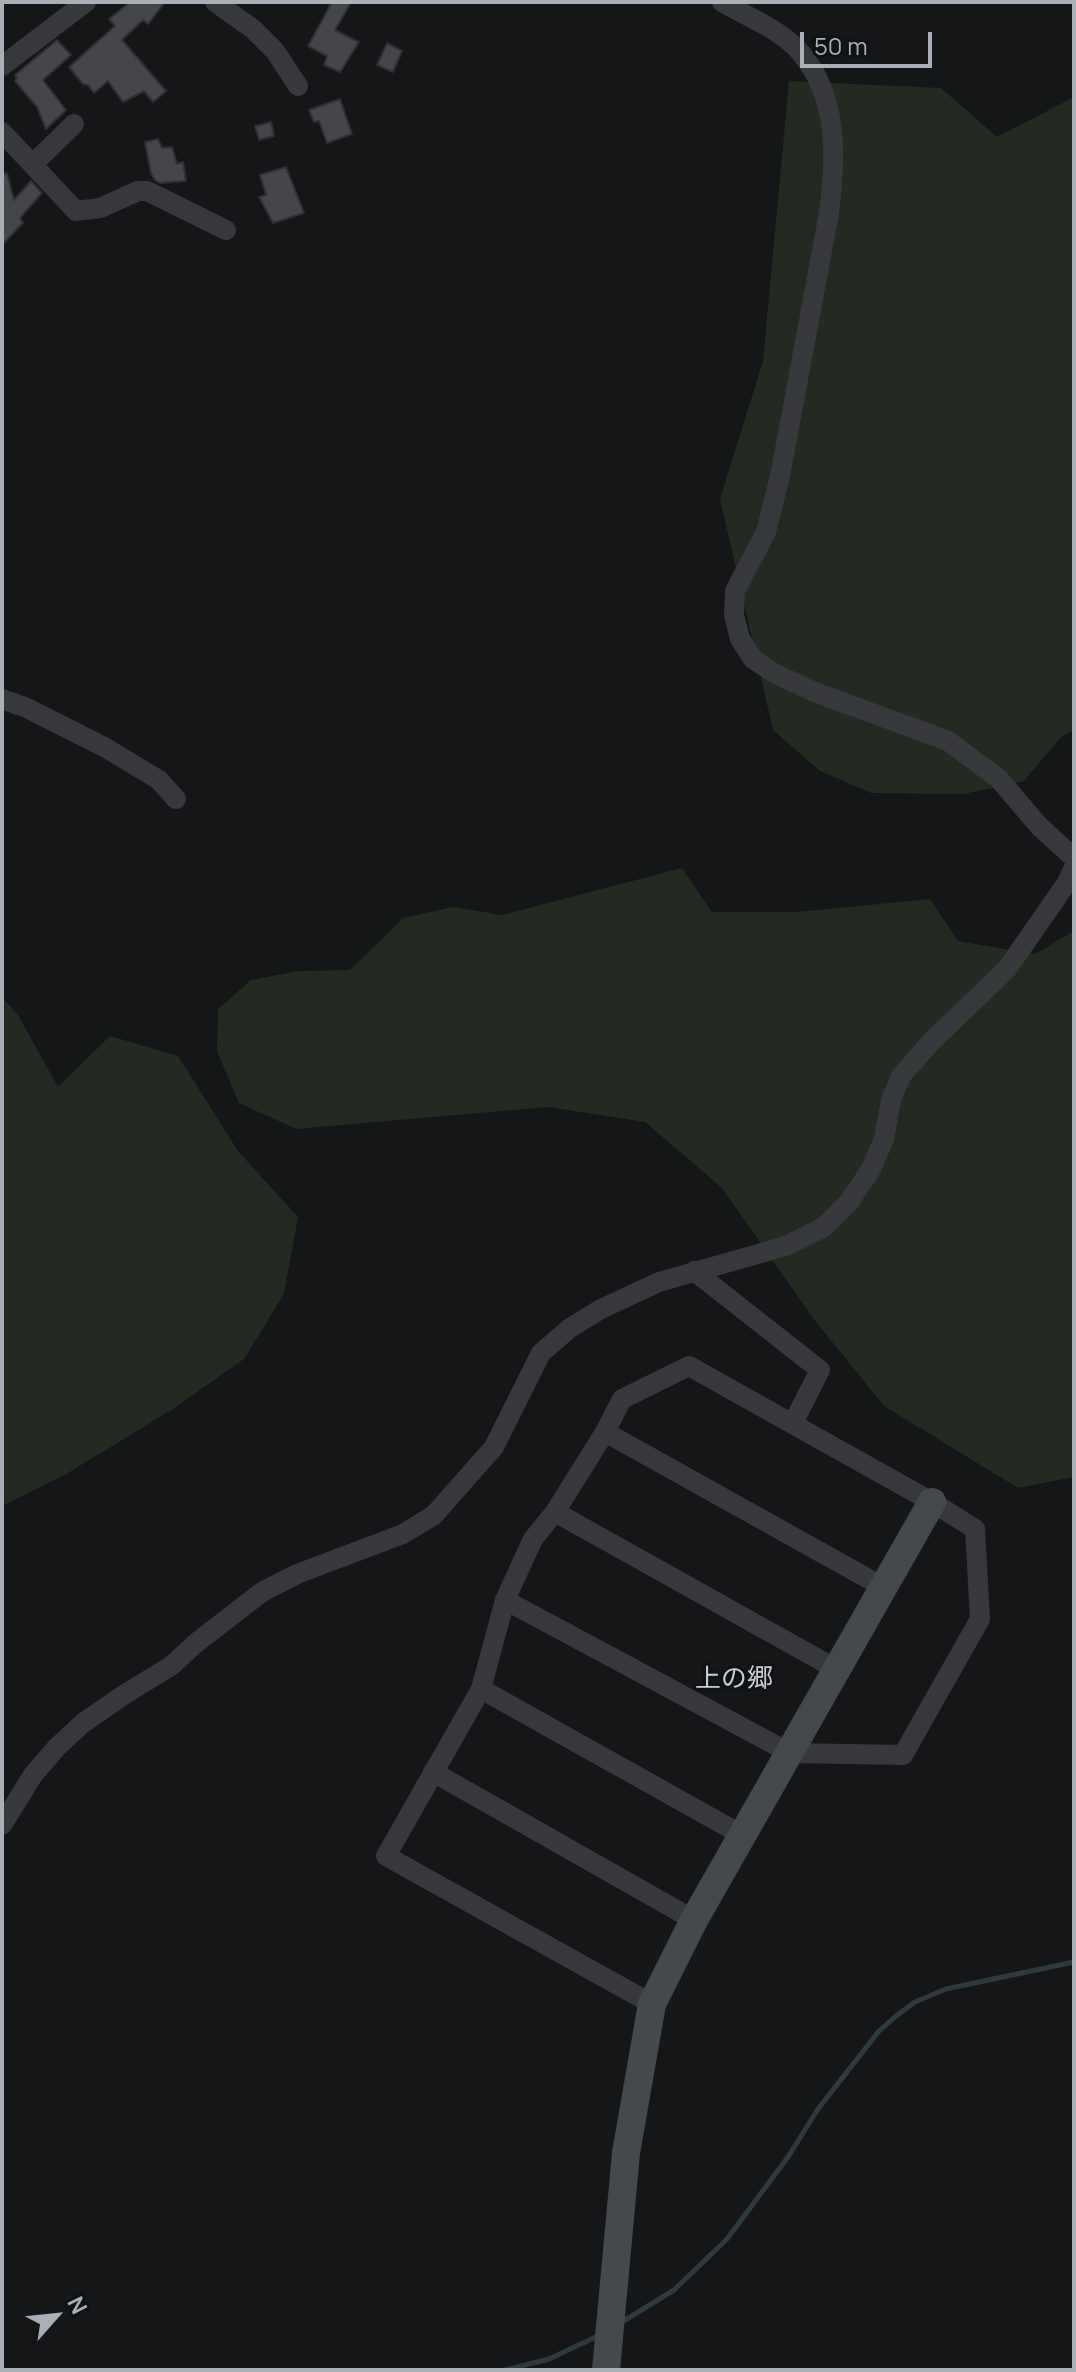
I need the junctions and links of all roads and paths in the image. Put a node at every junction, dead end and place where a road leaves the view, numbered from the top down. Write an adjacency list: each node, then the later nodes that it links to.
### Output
1 (86, 2): 4 (street)
2 (215, 2): 5 (street)
3 (722, 2): 12 (street)
4 (2, 66)
5 (298, 86)
6 (74, 124): 8 (street)
7 (2, 132): 8 (street)
8 (33, 164): 9 (street)
9 (226, 230)
10 (2, 699): 11 (street)
11 (176, 799)
12 (1074, 858)
13 (1074, 868): 14 (street)
14 (694, 1271): 15 (street); 25 (street)
15 (793, 1423): 16 (street); 17 (street)
16 (605, 1432): 18 (street); 19 (street)
17 (932, 1502): 19 (street); 23 (street)
18 (555, 1512): 20 (street); 21 (street)
19 (883, 1587): 21 (street)
20 (505, 1600): 22 (street); 23 (street)
21 (836, 1669): 23 (street)
22 (481, 1689): 24 (street); 26 (street)
23 (790, 1753): 26 (street)
24 (433, 1772): 27 (street); 28 (street)
25 (2, 1825)
26 (742, 1835): 27 (street)
27 (694, 1920): 28 (street)
28 (652, 2004): 29 (street)
29 (606, 2370)

